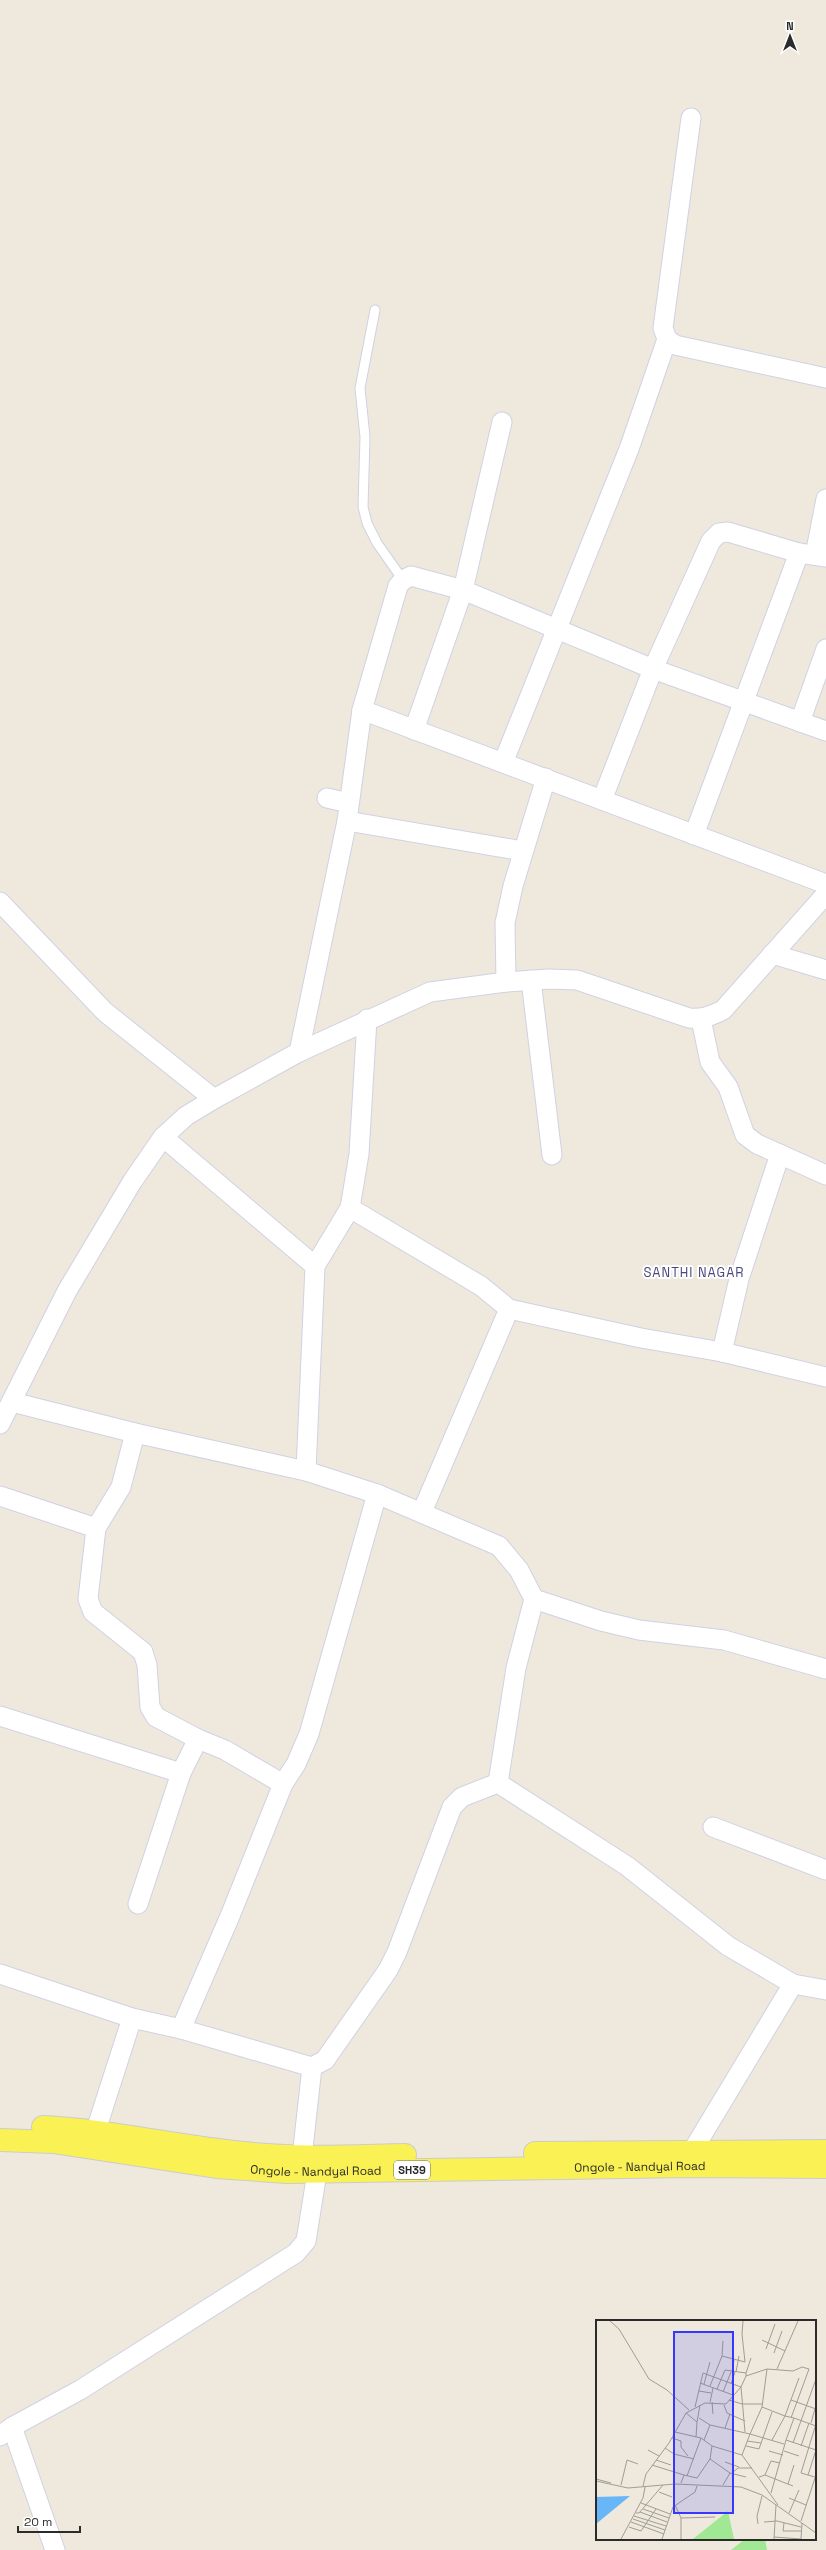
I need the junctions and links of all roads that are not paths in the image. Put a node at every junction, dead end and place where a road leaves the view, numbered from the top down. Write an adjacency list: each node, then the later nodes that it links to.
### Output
1 (692, 118): 3 (street)
2 (375, 310): 8 (lane)
3 (667, 339): 4 (street); 10 (street)
4 (826, 378)
5 (502, 422): 9 (street)
6 (826, 499): 7 (street)
7 (813, 555): 12 (street); 13 (street)
8 (403, 580): 9 (street); 14 (street)
9 (463, 590): 10 (street); 16 (street)
10 (556, 630): 12 (street); 18 (street)
11 (826, 648): 15 (street)
12 (653, 669): 13 (street); 21 (street)
13 (743, 702): 15 (street); 23 (street)
14 (362, 710): 16 (street); 22 (street)
15 (800, 722): 17 (street)
16 (414, 730): 18 (street)
17 (826, 731)
18 (503, 763): 19 (street)
19 (546, 778): 21 (street); 24 (street)
20 (327, 798): 22 (street)
21 (602, 800): 23 (street)
22 (348, 812): 24 (street); 34 (street)
23 (694, 835): 25 (street)
24 (524, 851): 31 (street)
25 (826, 884)
26 (826, 894): 28 (street)
27 (0, 902): 35 (street)
28 (772, 954): 29 (street); 33 (street)
29 (826, 970)
30 (532, 980): 31 (street); 33 (street); 38 (street)
31 (506, 982): 32 (street)
32 (367, 1019): 34 (street); 40 (street)
33 (702, 1019): 37 (street)
34 (299, 1052): 35 (street)
35 (214, 1099): 36 (street)
36 (163, 1137): 41 (street); 45 (street)
37 (780, 1154): 39 (street); 43 (street)
38 (552, 1155)
39 (826, 1175)
40 (350, 1208): 41 (street); 42 (street)
41 (315, 1266): 48 (street)
42 (509, 1309): 43 (street); 51 (street)
43 (722, 1352): 44 (street)
44 (826, 1377)
45 (12, 1402): 46 (street); 47 (street)
46 (0, 1424)
47 (134, 1433): 48 (street); 52 (street)
48 (306, 1471): 49 (street)
49 (377, 1494): 51 (street); 59 (street)
50 (0, 1496): 52 (street)
51 (422, 1512): 53 (street)
52 (96, 1528): 56 (street)
53 (534, 1599): 54 (street); 58 (street)
54 (826, 1669)
55 (0, 1716): 57 (street)
56 (198, 1739): 57 (street); 59 (street)
57 (181, 1773): 62 (street)
58 (498, 1783): 64 (street); 68 (street)
59 (283, 1784): 67 (street)
60 (713, 1827): 61 (street)
61 (826, 1870)
62 (138, 1904)
63 (0, 1974): 66 (street)
64 (793, 1984): 65 (street); 72 (street)
65 (823, 1987)
66 (132, 2018): 67 (street); 70 (street)
67 (181, 2029): 68 (street)
68 (312, 2067): 74 (street)
69 (0, 2126): 70 (main road, Ongole - Nandyal Road / SH39)
70 (96, 2130): 74 (main road, Ongole - Nandyal Road / SH39)
71 (0, 2140): 76 (main road, Ongole - Nandyal Road / SH39)
72 (694, 2150): 73 (main road, Ongole - Nandyal Road / SH39); 74 (main road, Ongole - Nandyal Road / SH39)
73 (826, 2151)
74 (302, 2157)
75 (826, 2167): 76 (main road, Ongole - Nandyal Road / SH39)
76 (317, 2173): 77 (street)
77 (6, 2432): 78 (street)
78 (55, 2550)

